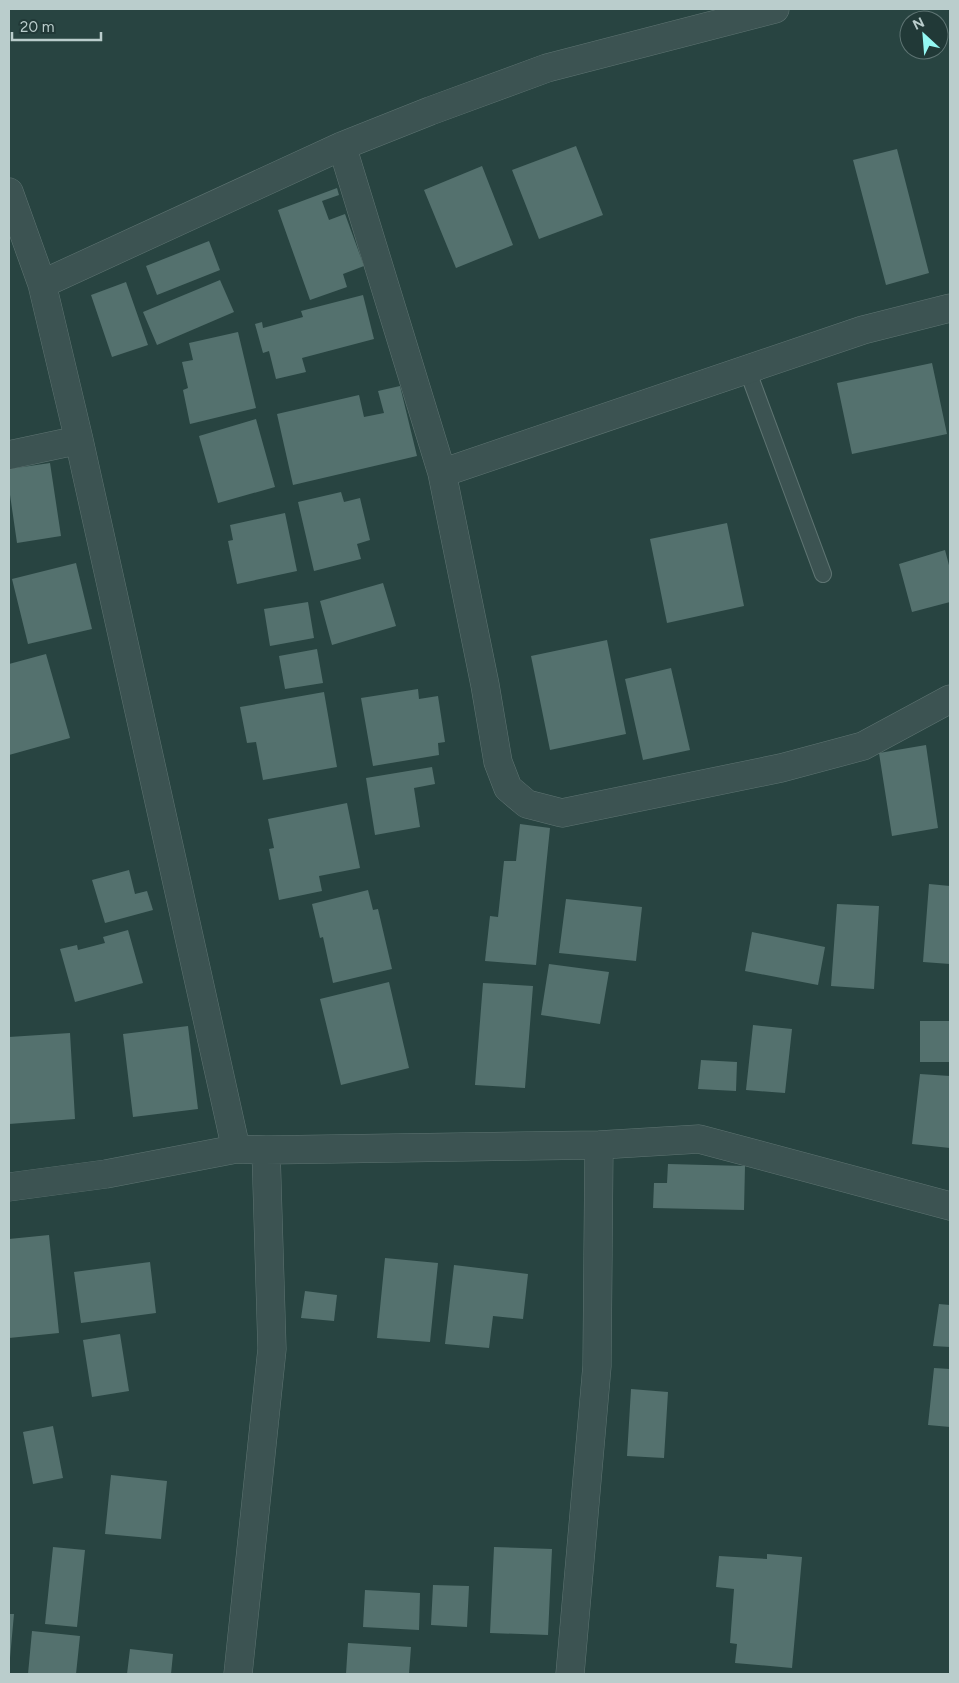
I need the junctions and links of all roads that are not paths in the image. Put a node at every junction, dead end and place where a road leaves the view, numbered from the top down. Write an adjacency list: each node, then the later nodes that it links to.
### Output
1 (775, 9): 2 (street)
2 (342, 146): 4 (street); 9 (street)
3 (9, 192): 4 (street)
4 (42, 284): 7 (street)
5 (950, 308): 6 (street)
6 (747, 369): 9 (street); 10 (lane)
7 (79, 440): 8 (street); 13 (street)
8 (9, 455)
9 (442, 473): 11 (street)
10 (823, 574)
11 (950, 699)
12 (599, 1145): 14 (street); 16 (street); 18 (street)
13 (236, 1149): 14 (street); 15 (street)
14 (266, 1150): 17 (street)
15 (9, 1187)
16 (950, 1206)
17 (238, 1674)
18 (570, 1674)

